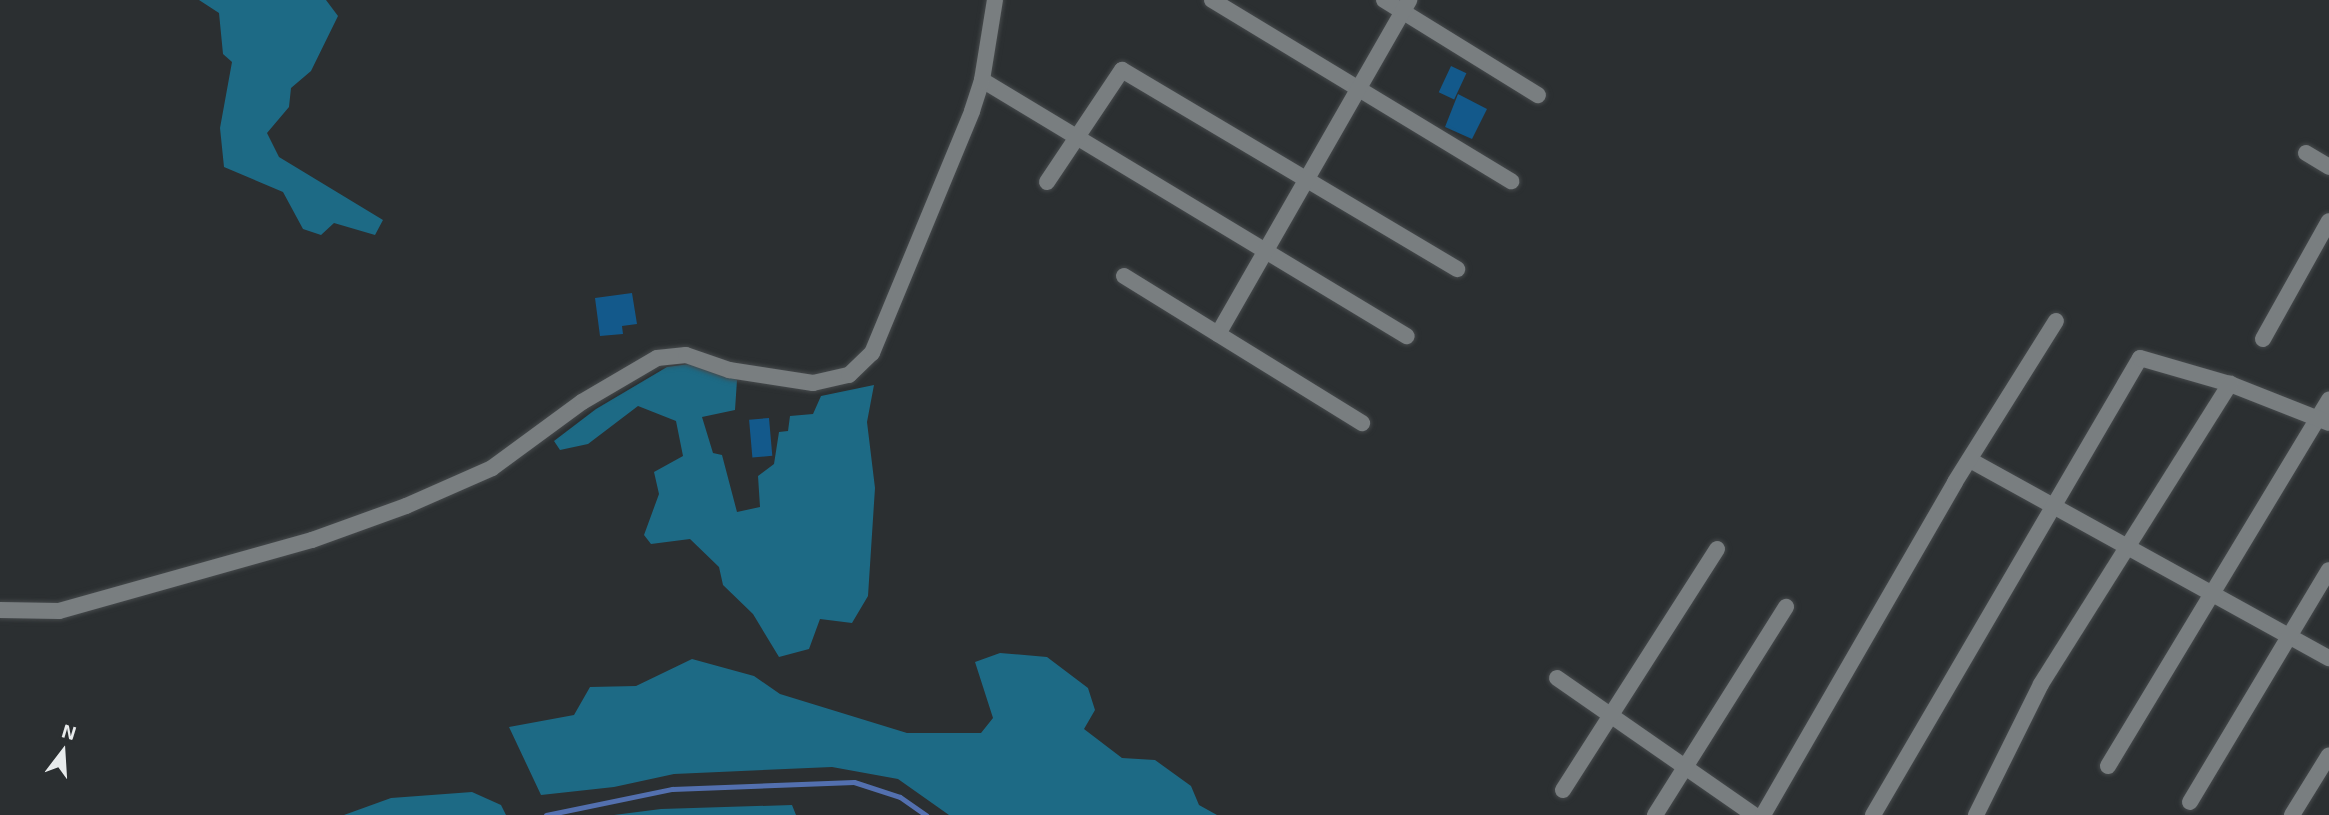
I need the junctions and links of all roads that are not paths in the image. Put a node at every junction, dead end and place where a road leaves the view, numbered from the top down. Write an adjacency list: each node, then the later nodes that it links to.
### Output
1 (995, 0): 5 (street)
2 (1212, 0): 6 (street)
3 (1384, 0): 4 (street)
4 (1406, 6): 6 (street); 7 (street)
5 (982, 80): 8 (street); 33 (street)
6 (1358, 89): 11 (street); 12 (street)
7 (1538, 95)
8 (1078, 135): 11 (street); 13 (street); 15 (street)
9 (2306, 153): 10 (street)
10 (2329, 167)
11 (1307, 180): 15 (street); 16 (street)
12 (1511, 181)
13 (1047, 182)
14 (2329, 221): 21 (street)
15 (1267, 250): 19 (street); 20 (street)
16 (1457, 269)
17 (1125, 276): 19 (street)
18 (2056, 321): 26 (street)
19 (1218, 334): 25 (street)
20 (1407, 337)
21 (2263, 339)
22 (2230, 384): 24 (street); 27 (street); 28 (street)
23 (2329, 400): 24 (street)
24 (2323, 420): 31 (street)
25 (1362, 423)
26 (1970, 460): 27 (street); 45 (street)
27 (2052, 506): 28 (street); 46 (street)
28 (2125, 545): 31 (street); 47 (street)
29 (1717, 549): 37 (street)
30 (2329, 570): 34 (street)
31 (2209, 592): 34 (street); 39 (street)
32 (1786, 607): 40 (street)
33 (0, 610)
34 (2289, 636): 35 (street); 42 (street)
35 (2329, 658)
36 (1556, 678): 37 (street)
37 (1611, 716): 40 (street); 41 (street)
38 (2329, 755): 48 (street)
39 (2108, 766)
40 (1685, 767): 43 (street); 44 (street)
41 (1563, 790)
42 (2190, 802)
43 (1655, 815)
44 (1754, 815)
45 (1763, 815)
46 (1873, 815)
47 (1976, 815)
48 (2292, 815)

